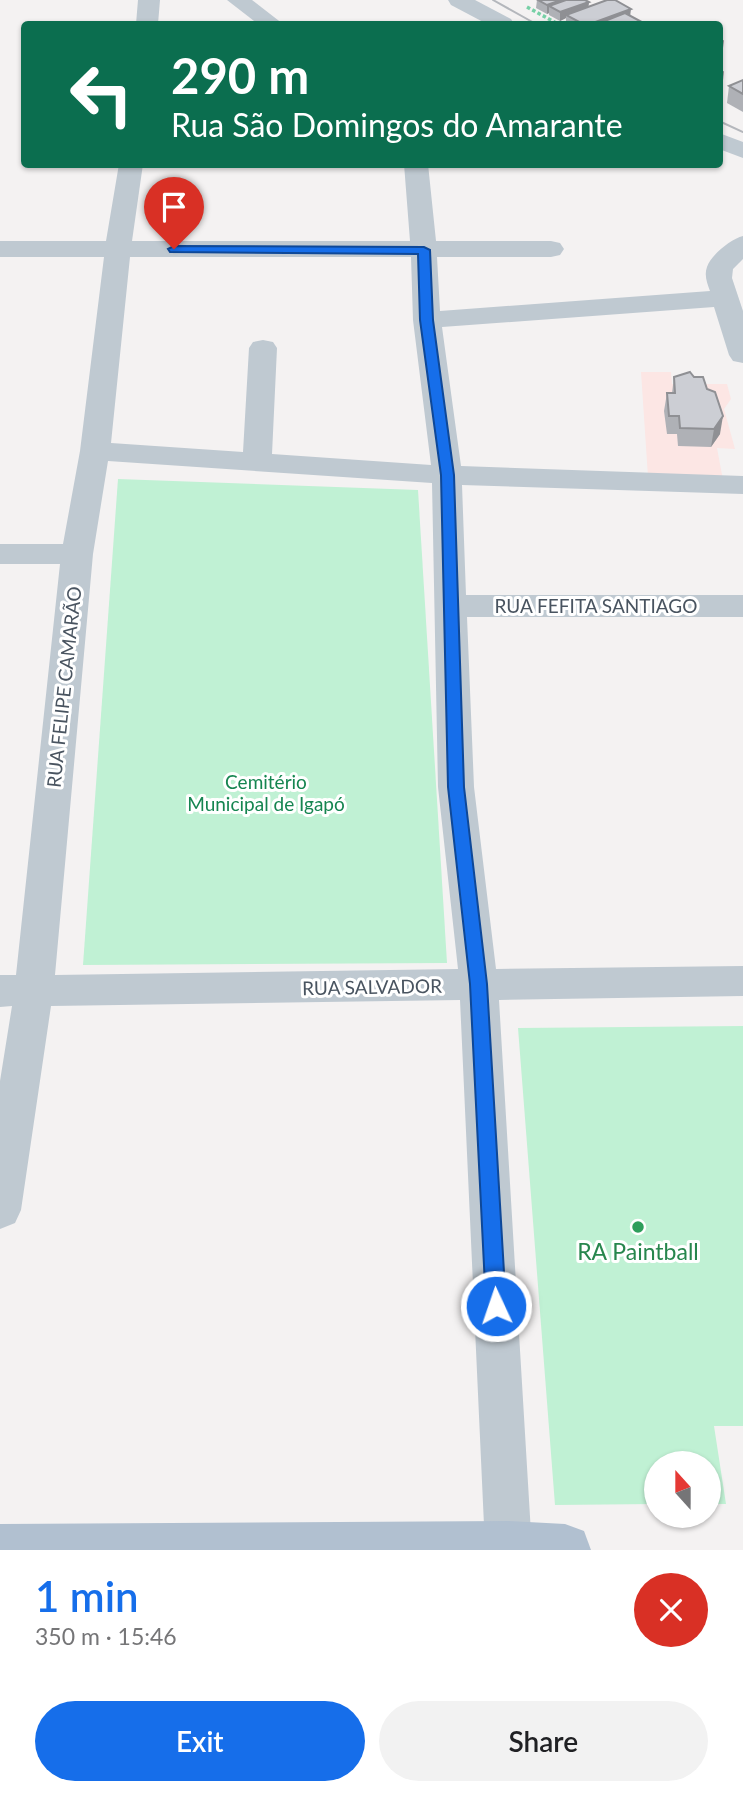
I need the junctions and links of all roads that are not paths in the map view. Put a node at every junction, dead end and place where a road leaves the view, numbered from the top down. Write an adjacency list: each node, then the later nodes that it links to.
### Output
1 (149, 0): 4 (street)
2 (238, 0): 5 (street)
3 (459, 0): 6 (street)
4 (147, 21)
5 (268, 21)
6 (498, 21)
7 (723, 143): 8 (street)
8 (743, 151)
9 (130, 168): 13 (street, RUA FELIPE CAMARÃO)
10 (416, 168): 15 (street)
11 (743, 244): 16 (street)
12 (0, 249): 13 (street)
13 (118, 249): 15 (street); 20 (street, RUA FELIPE CAMARÃO)
14 (551, 249): 15 (street)
15 (424, 250): 17 (street)
16 (723, 298): 17 (street); 19 (street)
17 (427, 320): 22 (street)
18 (263, 348): 21 (street)
19 (743, 355)
20 (95, 451): 21 (street); 25 (street, RUA FELIPE CAMARÃO)
21 (257, 463): 22 (street)
22 (447, 475): 23 (street); 26 (street)
23 (743, 485)
24 (0, 554): 25 (street)
25 (77, 554): 30 (street, RUA FELIPE CAMARÃO)
26 (449, 606): 27 (street, RUA FEFITA SANTIAGO); 29 (street)
27 (743, 606)
28 (743, 981): 29 (street, RUA SALVADOR)
29 (479, 984): 30 (street, RUA SALVADOR); 32 (street)
30 (17, 991): 31 (street, RUA FELIPE CAMARÃO)
31 (0, 1210)
32 (509, 1547): 33 (main road); 34 (main road)
33 (5, 1548)
34 (565, 1550)

